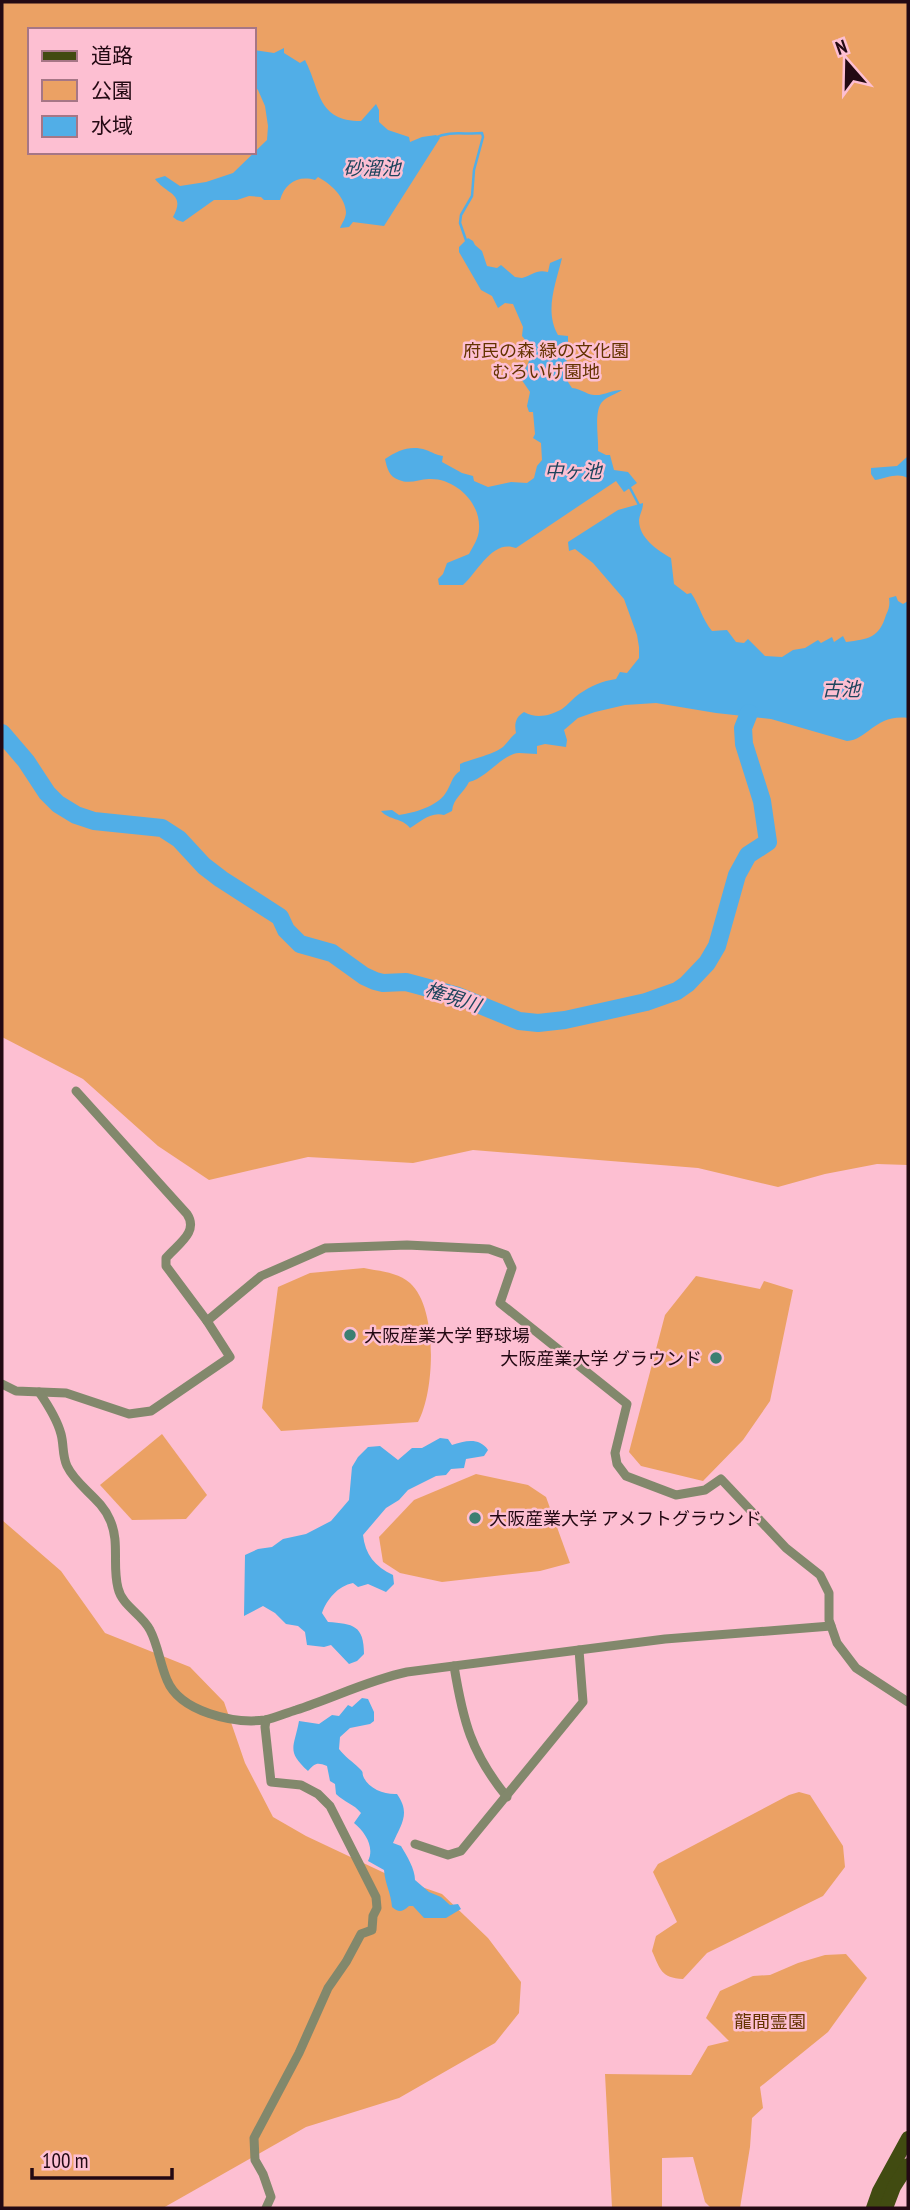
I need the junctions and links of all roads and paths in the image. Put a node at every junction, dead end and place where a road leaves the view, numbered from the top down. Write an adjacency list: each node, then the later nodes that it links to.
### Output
1 (76, 1091): 2 (street)
2 (207, 1321): 4 (street); 5 (street)
3 (2, 1384): 4 (street)
4 (39, 1392): 9 (street)
5 (831, 1626): 6 (street); 8 (street)
6 (579, 1650): 7 (street); 10 (street)
7 (454, 1665): 9 (street); 10 (street)
8 (908, 1702)
9 (266, 1720): 14 (street)
10 (507, 1797): 11 (street)
11 (415, 1844)
12 (908, 2138): 15 (main road)
13 (908, 2165): 16 (main road)
14 (266, 2208)
15 (873, 2208)
16 (886, 2208)

